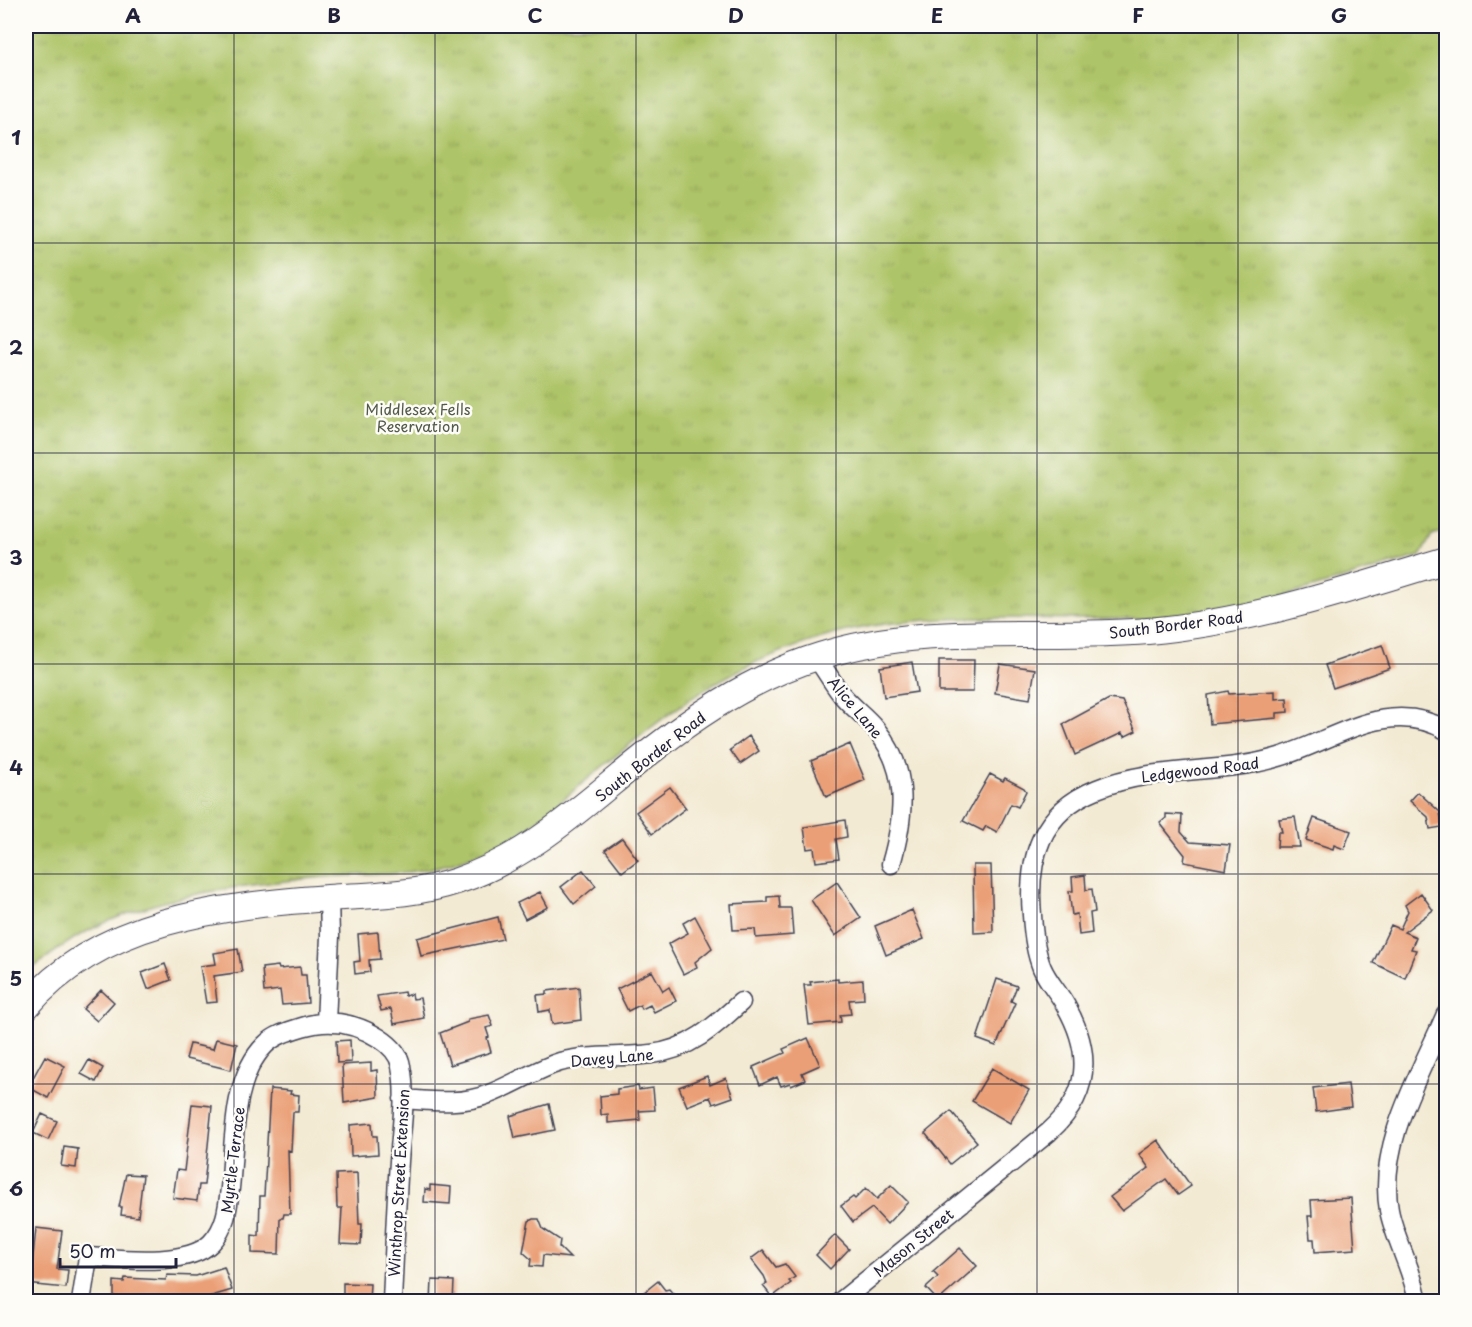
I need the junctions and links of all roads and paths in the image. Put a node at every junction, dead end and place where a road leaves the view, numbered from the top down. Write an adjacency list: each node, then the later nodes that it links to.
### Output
1 (1446, 560): 2 (main road, South Border Road)
2 (816, 657): 4 (street, Alice Lane); 5 (main road, South Border Road)
3 (1446, 730): 11 (street, Ledgewood Road)
4 (891, 864)
5 (329, 898): 7 (main road, South Border Road); 9 (street)
6 (741, 1002): 10 (street, Davey Lane)
7 (26, 1007)
8 (1446, 1014): 15 (street)
9 (326, 1022): 10 (street, Winthrop Street Extension); 12 (street, Myrtle Terrace)
10 (403, 1099): 13 (street, Winthrop Street Extension)
11 (958, 1205): 14 (street, Mason Street)
12 (81, 1302)
13 (392, 1302)
14 (840, 1302)
15 (1418, 1302)

